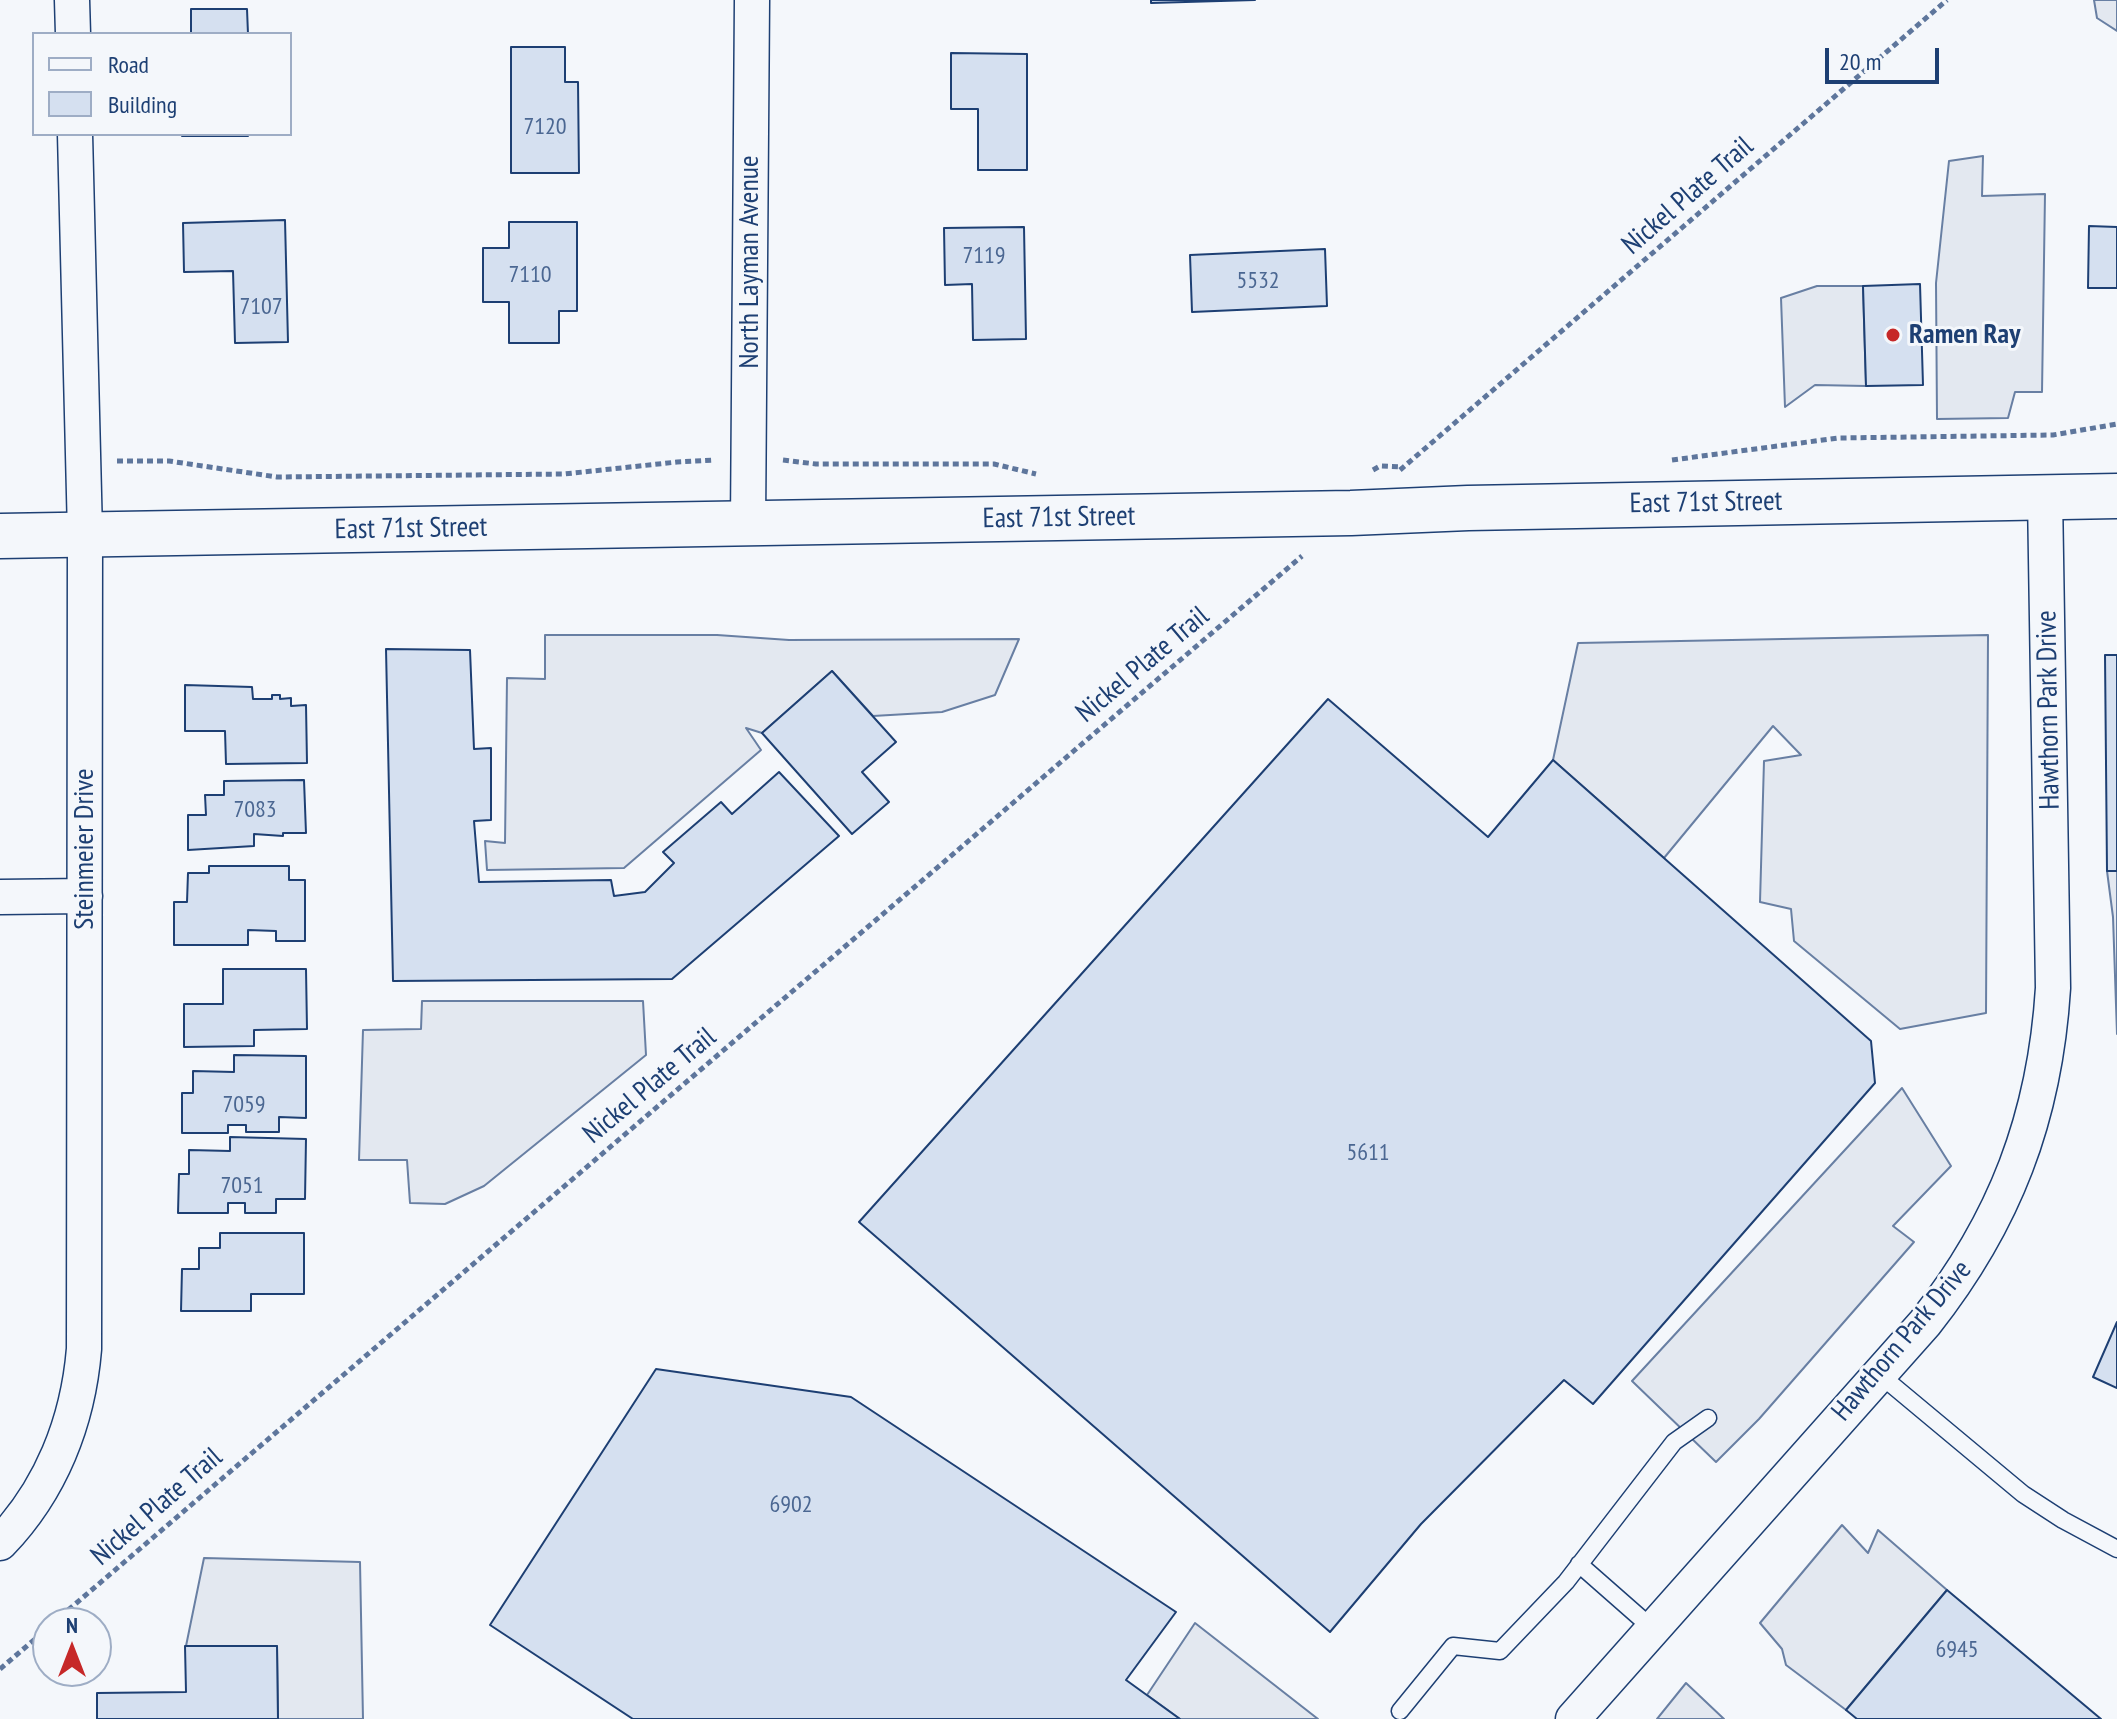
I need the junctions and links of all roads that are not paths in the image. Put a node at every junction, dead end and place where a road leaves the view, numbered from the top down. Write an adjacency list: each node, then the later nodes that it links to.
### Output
1 (72, 0): 3 (street)
2 (752, 0): 7 (street, North Layman Avenue)
3 (73, 32)
4 (75, 136): 8 (street, Steinmeier Drive)
5 (2045, 496): 6 (main road, East 71st Street); 7 (main road, East 71st Street); 12 (street, Hawthorn Park Drive)
6 (2117, 496)
7 (748, 524): 8 (main road, East 71st Street)
8 (85, 534): 9 (main road, East 71st Street); 10 (street, Steinmeier Drive)
9 (0, 536)
10 (85, 896): 11 (street); 14 (street, Steinmeier Drive)
11 (0, 897)
12 (1879, 1374): 15 (lane); 17 (street, Hawthorn Park Drive)
13 (1708, 1418): 16 (lane)
14 (0, 1543)
15 (2117, 1549)
16 (1579, 1564): 17 (lane); 18 (lane)
17 (1653, 1629): 19 (street, Hawthorn Park Drive)
18 (1400, 1711)
19 (1573, 1719)

